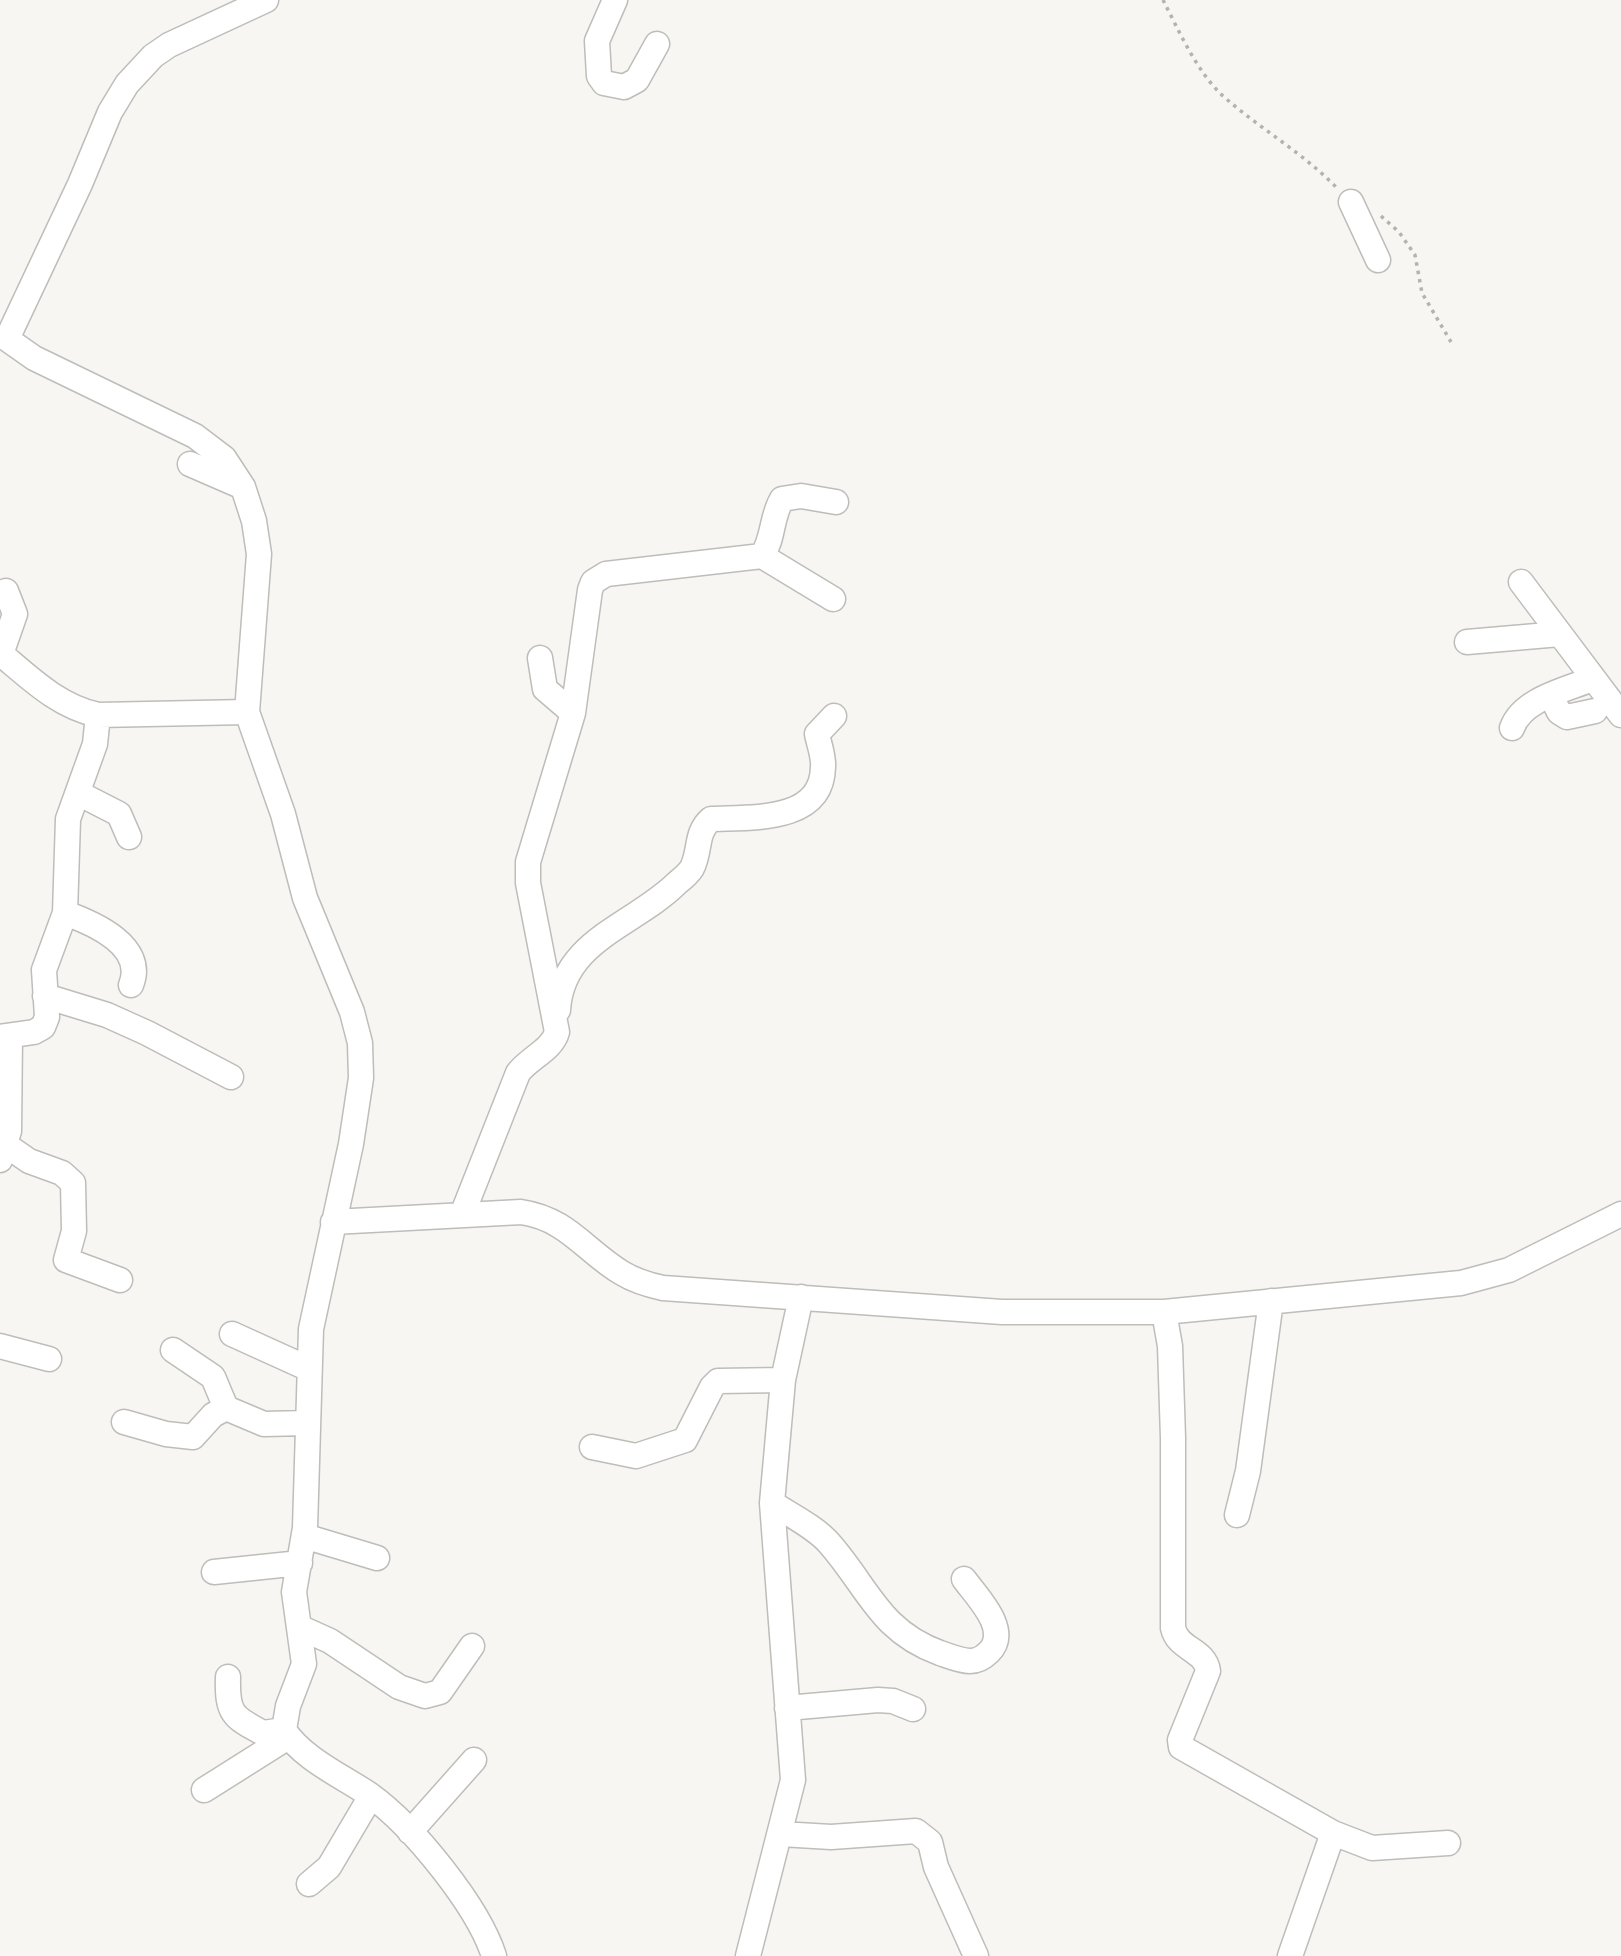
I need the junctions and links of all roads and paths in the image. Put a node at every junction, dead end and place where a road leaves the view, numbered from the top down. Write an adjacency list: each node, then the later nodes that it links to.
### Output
1 (266, 0): 8 (street)
2 (615, 0): 4 (street)
3 (1163, 0): 5 (path)
4 (657, 44)
5 (1351, 202): 6 (street); 7 (path)
6 (1378, 260)
7 (1451, 342)
8 (5, 344): 10 (street)
9 (190, 464): 10 (street)
10 (243, 487): 23 (street)
11 (836, 502): 12 (street)
12 (762, 556): 15 (street); 24 (street)
13 (1521, 582): 16 (street)
14 (6, 591): 18 (street)
15 (833, 599)
16 (1560, 634): 17 (street); 20 (street)
17 (1467, 642)
18 (1, 653): 25 (street)
19 (540, 658): 24 (street)
20 (1592, 679): 21 (street); 26 (street)
21 (1551, 696): 22 (street); 28 (street)
22 (1595, 711)
23 (247, 712): 25 (street); 40 (street)
24 (573, 713): 34 (street)
25 (99, 715): 29 (street)
26 (1621, 715)
27 (834, 716): 34 (street)
28 (1512, 728)
29 (78, 793): 30 (street); 31 (street)
30 (129, 837)
31 (65, 913): 32 (street); 33 (street)
32 (131, 985)
33 (45, 996): 35 (street); 36 (street)
34 (557, 1032): 39 (street)
35 (5, 1037): 37 (street)
36 (231, 1077)
37 (3, 1152): 41 (street)
38 (1621, 1214): 43 (street)
39 (463, 1215): 40 (street); 42 (street)
40 (333, 1222): 49 (street)
41 (120, 1280)
42 (801, 1297): 44 (street); 50 (street)
43 (1271, 1301): 44 (street); 56 (street)
44 (1164, 1312): 72 (street)
45 (232, 1334): 49 (street)
46 (0, 1346): 48 (street)
47 (173, 1350): 51 (street)
48 (49, 1359)
49 (307, 1368): 53 (street)
50 (783, 1380): 54 (street); 55 (street)
51 (226, 1408): 52 (street); 53 (street)
52 (124, 1422)
53 (306, 1423): 57 (street)
54 (592, 1447)
55 (772, 1503): 61 (street); 65 (street)
56 (1237, 1515)
57 (304, 1536): 58 (street); 59 (street)
58 (377, 1558)
59 (300, 1563): 60 (street); 62 (street)
60 (214, 1572)
61 (964, 1579)
62 (299, 1626): 63 (street); 67 (street)
63 (472, 1646)
64 (228, 1677): 67 (street)
65 (787, 1708): 66 (street); 73 (street)
66 (913, 1709)
67 (286, 1734): 69 (street); 70 (street)
68 (474, 1760): 71 (street)
69 (204, 1790)
70 (371, 1797): 71 (street); 75 (street)
71 (410, 1832): 76 (street)
72 (1333, 1833): 74 (street); 79 (street)
73 (781, 1834): 77 (street); 78 (street)
74 (1448, 1843)
75 (309, 1884)
76 (494, 1956)
77 (748, 1956)
78 (976, 1956)
79 (1290, 1956)

